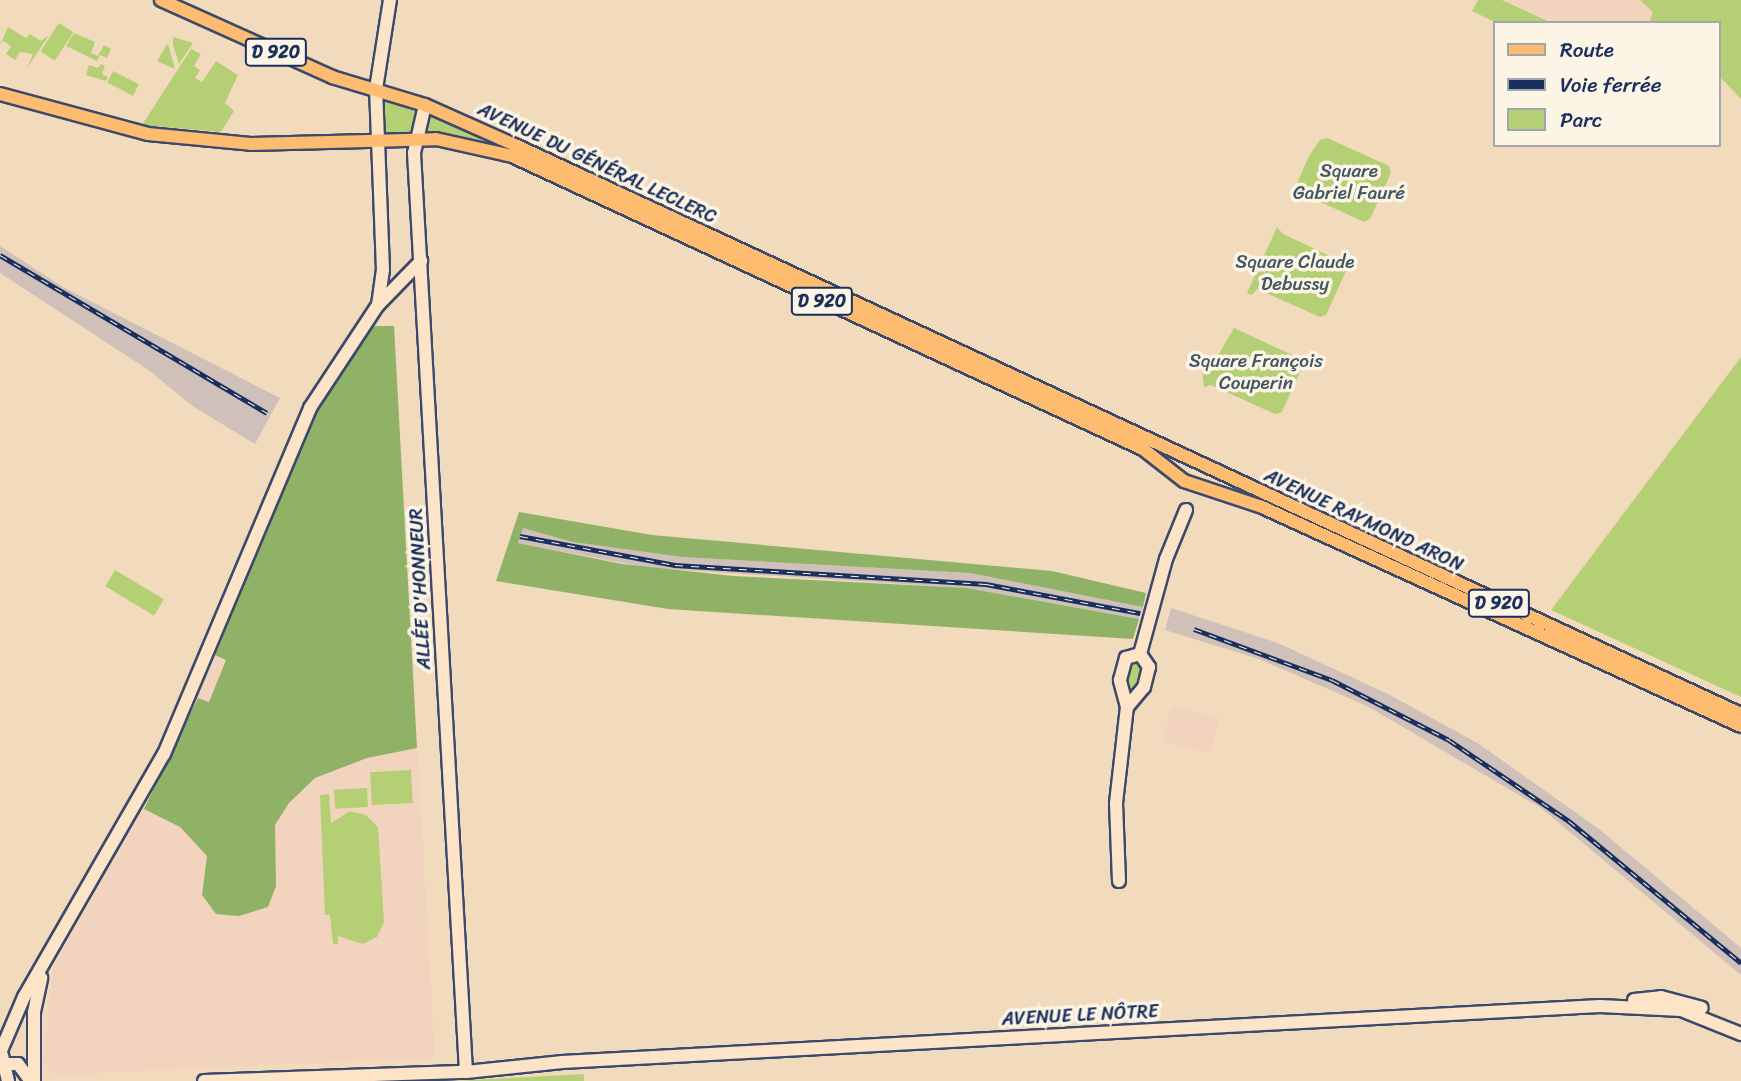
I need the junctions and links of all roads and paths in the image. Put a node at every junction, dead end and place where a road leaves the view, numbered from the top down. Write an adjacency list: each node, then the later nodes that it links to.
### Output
1 (161, 0): 3 (main road, AVENUE DU GÉNÉRAL LECLERC / D 920)
2 (390, 0): 3 (main road)
3 (376, 89): 5 (main road, AVENUE DU GÉNÉRAL LECLERC / D 920); 7 (main road)
4 (0, 94): 7 (main road, D 920)
5 (425, 105): 6 (main road, ALLÉE D'HONNEUR); 10 (main road, AVENUE DU GÉNÉRAL LECLERC / D 920)
6 (417, 139): 7 (main road, AVENUE DU GÉNÉRAL LECLERC / D 920); 8 (main road, ALLÉE D'HONNEUR); 11 (main road, AVENUE DU GÉNÉRAL LECLERC / D 920)
7 (378, 140): 9 (main road)
8 (421, 261): 9 (main road); 25 (main road, ALLÉE D'HONNEUR)
9 (378, 305): 20 (main road)
10 (1011, 376): 17 (main road, AVENUE RAYMOND ARON / D 920)
11 (1214, 494): 18 (main road, AVENUE RAYMOND ARON / D 920)
12 (1186, 510): 13 (main road)
13 (1140, 654): 14 (main road); 15 (main road)
14 (1121, 691): 15 (main road); 16 (main road)
15 (1139, 693): 16 (main road)
16 (1127, 707): 19 (main road)
17 (1741, 714)
18 (1741, 726)
19 (1119, 881)
20 (46, 961): 24 (main road); 27 (main road)
21 (1663, 1002): 22 (main road); 23 (main road); 25 (main road, AVENUE LE NÔTRE)
22 (1741, 1027)
23 (1741, 1034)
24 (1, 1058): 26 (main road); 27 (main road)
25 (466, 1068): 28 (main road, AVENUE LE NÔTRE)
26 (8, 1081)
27 (33, 1081)
28 (204, 1081)

